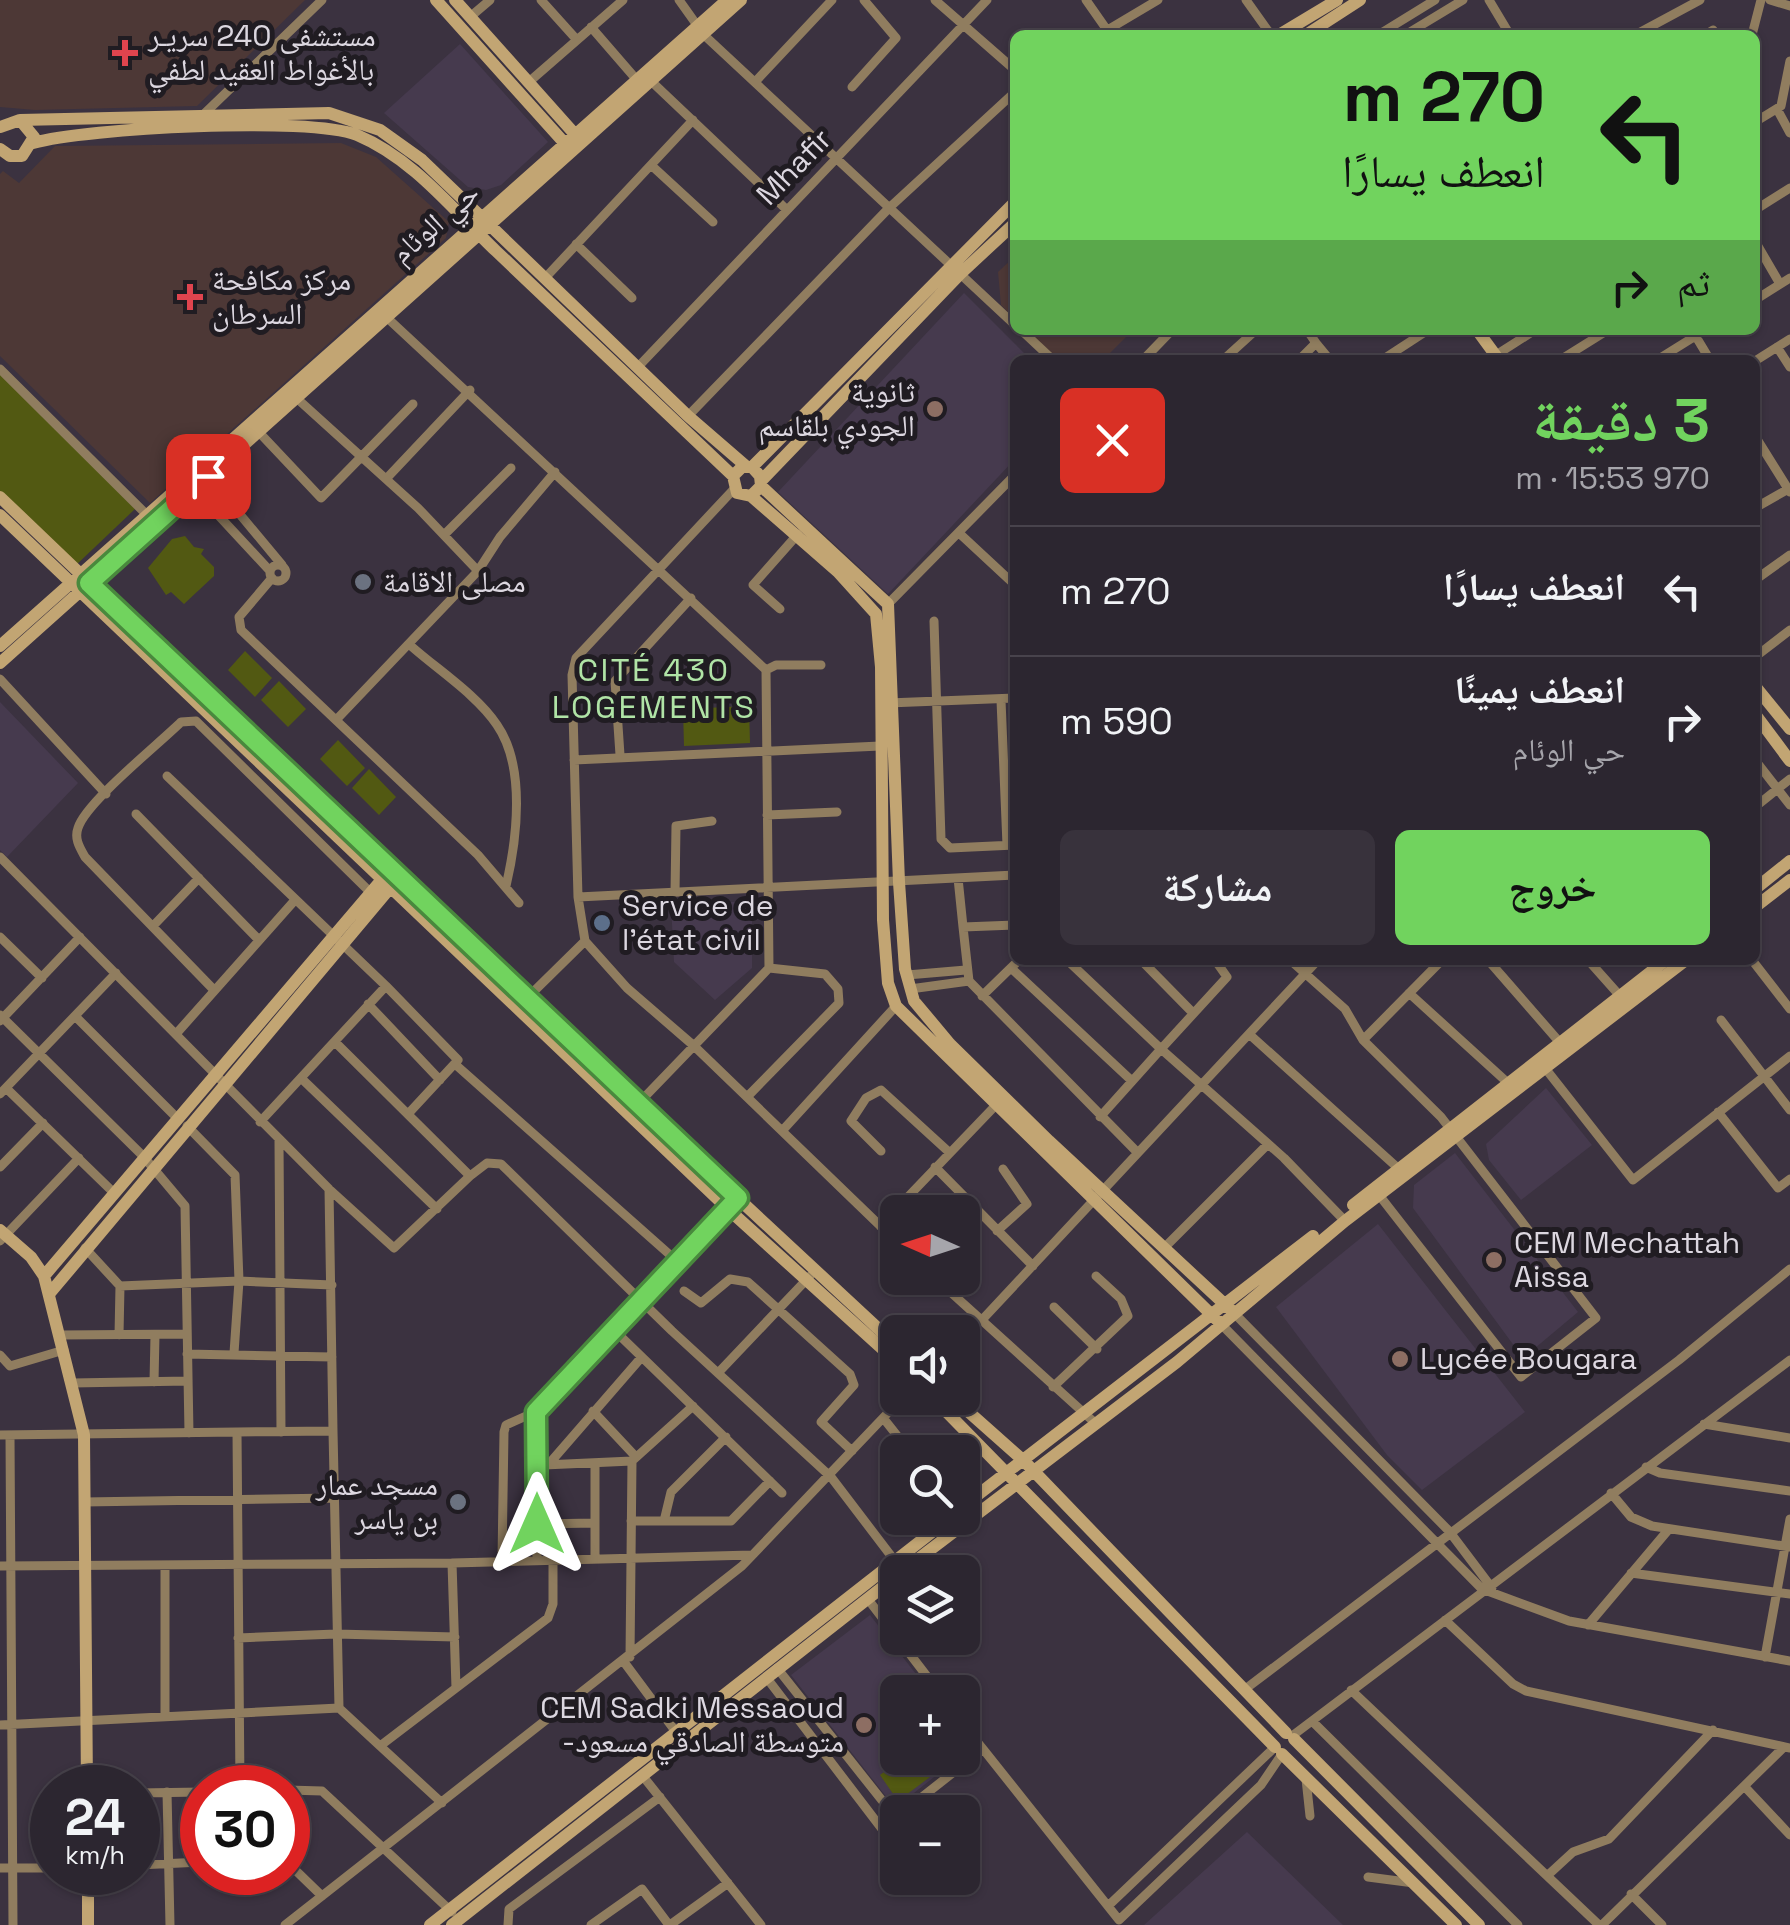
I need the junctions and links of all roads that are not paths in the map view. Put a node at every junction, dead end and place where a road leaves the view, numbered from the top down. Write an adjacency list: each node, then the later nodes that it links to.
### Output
1 (322, 0): 50 (street)
2 (436, 0): 56 (street)
3 (455, 0): 26 (street)
4 (490, 0): 26 (street)
5 (541, 0): 40 (street)
6 (624, 0): 28 (street)
7 (679, 0): 39 (street)
8 (727, 0): 39 (street, حي الوئام)
9 (741, 0): 39 (street, حي الوئام)
10 (832, 0): 46 (street)
11 (864, 0): 47 (street)
12 (935, 0): 27 (street)
13 (987, 0): 27 (street, Mhafir)
14 (1086, 0): 29 (street)
15 (1158, 0): 30 (street)
16 (1246, 0): 31 (street)
17 (1337, 0): 32 (street)
18 (1360, 0): 33 (street)
19 (1435, 0): 34 (street)
20 (1463, 0): 35 (street)
21 (1489, 0): 36 (street)
22 (1700, 0): 37 (street)
23 (1761, 0): 38 (street)
24 (1770, 0): 25 (street)
25 (1790, 6)
26 (470, 17): 44 (street)
27 (965, 24): 41 (street); 58 (street, Mhafir)
28 (592, 28): 40 (street); 43 (street)
29 (1101, 30)
30 (1108, 30)
31 (1271, 30)
32 (1284, 30)
33 (1314, 30)
34 (1386, 30)
35 (1413, 30)
36 (1507, 30)
37 (1646, 30)
38 (1753, 30)
39 (701, 31): 43 (street, حي الوئام); 45 (street, حي الوئام); 46 (street)
40 (578, 40): 44 (street)
41 (1010, 65)
42 (1790, 65): 49 (street)
43 (636, 79): 56 (street, حي الوئام)
44 (530, 82): 56 (street)
45 (652, 82): 52 (street); 56 (street, حي الوئام)
46 (756, 82): 58 (street)
47 (852, 87)
48 (1010, 97): 62 (street)
49 (1777, 109): 51 (street); 54 (street)
50 (204, 114): 53 (street); 66 (street)
51 (1760, 119)
52 (693, 120): 59 (street); 64 (street)
53 (7, 122): 55 (street)
54 (1790, 131)
55 (33, 143): 57 (street); 66 (street)
56 (573, 143): 66 (street, حي الوئام)
57 (4, 157)
58 (836, 158): 62 (street); 64 (street, Mhafir)
59 (651, 165): 65 (street); 68 (street)
60 (1790, 188): 61 (street)
61 (1760, 207)
62 (889, 208): 70 (street); 106 (street)
63 (1010, 208): 70 (street)
64 (787, 210): 101 (street, Mhafir)
65 (713, 222)
66 (479, 225): 71 (street); 75 (street, حي الوئام); 116 (street)
67 (1010, 227): 70 (street)
68 (576, 244): 71 (street); 74 (street)
69 (1760, 248): 72 (street)
70 (955, 269): 76 (street); 110 (street); 117 (street)
71 (546, 277): 101 (street)
72 (1785, 281): 73 (street)
73 (1760, 297)
74 (632, 298)
75 (381, 312): 103 (street); 104 (street, حي الوئام)
76 (1010, 321)
77 (1026, 335): 90 (street)
78 (1167, 335): 91 (street)
79 (1240, 335): 87 (street)
80 (1250, 335): 87 (street)
81 (1311, 335): 88 (street)
82 (1420, 335): 95 (street)
83 (1528, 335): 96 (street)
84 (1600, 335): 97 (street)
85 (1690, 335): 98 (street)
86 (1790, 338): 89 (street)
87 (1244, 340): 92 (street)
88 (1316, 343): 93 (street); 94 (street)
89 (1777, 347): 99 (street); 100 (street)
90 (1048, 355)
91 (1148, 355)
92 (1229, 355)
93 (1304, 355)
94 (1326, 355)
95 (1390, 355)
96 (1501, 355)
97 (1568, 355)
98 (1664, 355)
99 (1760, 358)
100 (1790, 367)
101 (637, 368): 106 (street)
102 (0, 369): 122 (street)
103 (470, 390): 112 (street); 114 (street)
104 (291, 393): 107 (street, حي الوئام); 109 (street)
105 (413, 404): 109 (street)
106 (688, 416): 110 (street)
107 (254, 427): 109 (street); 113 (street, حي الوئام); 122 (street, حي الوئام)
108 (1760, 444): 119 (street)
109 (360, 460): 114 (street)
110 (749, 467): 116 (street); 117 (street)
111 (511, 468): 126 (street)
112 (555, 472): 129 (street); 130 (street)
113 (208, 476): 118 (street, حي الوئام); 131 (street)
114 (386, 478): 126 (street)
115 (1010, 480): 125 (street)
116 (733, 482): 117 (street); 129 (street)
117 (757, 487): 124 (street); 127 (street)
118 (194, 489): 131 (street); 134 (street, حي الوئام)
119 (1790, 490): 121 (street)
120 (0, 497): 134 (street)
121 (1760, 505)
122 (146, 514): 134 (street, حي الوئام)
123 (0, 515): 134 (street)
124 (806, 524): 127 (street); 136 (street)
125 (959, 533): 133 (street); 136 (street)
126 (444, 535): 130 (street)
127 (795, 537): 137 (street); 151 (street)
128 (1790, 555): 132 (street)
129 (660, 570): 135 (street); 158 (street)
130 (478, 571): 141 (street)
131 (271, 575): 152 (street)
132 (1760, 576)
133 (1010, 580)
134 (80, 583): 140 (street, حي الوئام); 143 (street, حي الوئام); 180 (street)
135 (692, 598): 145 (street); 157 (street)
136 (888, 604): 151 (street)
137 (780, 610)
138 (934, 621): 150 (street)
139 (1790, 630): 142 (street)
140 (0, 646)
141 (411, 646): 152 (street); 185 (street)
142 (1760, 653)
143 (0, 664)
144 (821, 665): 145 (street)
145 (766, 670): 156 (street)
146 (0, 679): 164 (street)
147 (1760, 692): 154 (street)
148 (1010, 699): 149 (street)
149 (1002, 700): 150 (street); 171 (street)
150 (933, 701): 151 (street); 172 (street)
151 (887, 703): 155 (street); 183 (street)
152 (338, 719): 185 (street)
153 (1760, 721): 159 (street)
154 (1790, 728)
155 (880, 746): 156 (street); 182 (street)
156 (767, 749): 157 (street); 169 (street)
157 (620, 755): 158 (street)
158 (574, 760): 189 (street)
159 (1790, 761)
160 (1760, 767): 163 (street)
161 (167, 776): 190 (street)
162 (1790, 779): 163 (street)
163 (1777, 789): 165 (street); 166 (street)
164 (106, 794): 187 (street); 194 (street)
165 (1760, 803)
166 (1790, 805)
167 (838, 812): 169 (street)
168 (136, 814): 178 (street)
169 (767, 815): 186 (street)
170 (712, 821): 188 (street)
171 (1010, 829)
172 (1010, 845)
173 (0, 858): 175 (street)
174 (1790, 860): 184 (street)
175 (10, 867): 177 (street); 197 (street)
176 (1010, 875): 179 (street)
177 (0, 878)
178 (200, 878): 194 (street); 198 (street)
179 (958, 878): 183 (street); 195 (street)
180 (390, 879): 187 (street); 199 (street); 226 (street)
181 (1790, 880): 191 (street)
182 (884, 881): 183 (street); 186 (street); 227 (street)
183 (899, 882): 219 (street)
184 (1760, 885)
185 (506, 886): 192 (street)
186 (769, 888): 188 (street); 214 (street)
187 (370, 892): 199 (street)
188 (675, 893): 189 (street)
189 (578, 897): 200 (street)
190 (295, 900): 198 (street); 199 (street)
191 (1760, 903)
192 (519, 904)
193 (1010, 925): 195 (street)
194 (154, 926): 221 (street)
195 (963, 927): 217 (street)
196 (0, 937): 218 (street)
197 (80, 938): 216 (street); 218 (street)
198 (258, 939): 221 (street)
199 (336, 941): 220 (street); 245 (street)
200 (584, 941): 226 (street); 237 (street)
201 (1014, 965): 223 (street)
202 (1016, 965): 248 (street)
203 (1071, 965): 239 (street)
204 (1145, 965): 229 (street)
205 (1219, 965): 229 (street)
206 (1297, 965): 215 (street)
207 (1314, 965): 215 (street)
208 (1437, 965): 222 (street)
209 (1492, 965): 238 (street)
210 (1592, 965): 224 (street)
211 (1660, 965): 224 (street)
212 (1679, 965): 238 (street)
213 (1756, 965): 228 (street)
214 (769, 968): 237 (street); 252 (street)
215 (1307, 973): 234 (street); 235 (street)
216 (116, 974): 230 (street); 233 (street)
217 (967, 975): 219 (street); 223 (street)
218 (42, 978): 231 (street)
219 (908, 982): 280 (street)
220 (386, 986): 225 (street); 242 (street)
221 (214, 990): 233 (street)
222 (1409, 993): 235 (street); 249 (street)
223 (982, 996): 258 (street)
224 (1620, 996): 238 (street)
225 (368, 1004): 236 (street); 247 (street)
226 (521, 1004): 254 (street)
227 (896, 1006): 253 (street); 262 (street)
228 (1790, 1009)
229 (1192, 1013): 239 (street)
230 (75, 1016): 240 (street); 259 (street)
231 (1, 1018): 240 (street)
232 (1721, 1020): 244 (street)
233 (176, 1034): 245 (street)
234 (1249, 1034): 250 (street); 275 (street)
235 (1363, 1040): 263 (street)
236 (335, 1042): 246 (street); 257 (street)
237 (693, 1045): 252 (street); 254 (street)
238 (1563, 1047): 243 (street); 249 (street)
239 (1161, 1049): 248 (street); 250 (street)
240 (39, 1055): 251 (street); 269 (street)
241 (1790, 1056): 244 (street)
242 (456, 1065): 247 (street); 291 (street)
243 (1545, 1068): 256 (street); 263 (street)
244 (1764, 1076): 255 (street); 256 (street)
245 (219, 1078): 259 (street); 260 (street)
246 (302, 1079): 260 (street); 284 (street)
247 (440, 1080): 257 (street)
248 (1132, 1082): 258 (street)
249 (1508, 1083): 263 (street)
250 (1198, 1085): 265 (street); 267 (street)
251 (3, 1091): 261 (street)
252 (746, 1097): 262 (street)
253 (996, 1105): 268 (street); 280 (street)
254 (633, 1109): 283 (street)
255 (1790, 1110)
256 (1718, 1112): 277 (street)
257 (408, 1114): 276 (street)
258 (1100, 1117): 267 (street)
259 (182, 1122): 269 (street); 273 (street); 297 (street)
260 (260, 1122): 264 (street)
261 (43, 1124): 270 (street); 272 (street)
262 (782, 1130): 286 (street)
263 (1452, 1133): 275 (street); 282 (street); 282 (street)
264 (279, 1141): 278 (street); 299 (street)
265 (1268, 1144): 285 (street); 289 (street)
266 (881, 1151): 268 (street)
267 (1136, 1152): 280 (street)
268 (950, 1153): 271 (street)
269 (143, 1156): 273 (street); 279 (street)
270 (79, 1158): 279 (street); 288 (street)
271 (936, 1166): 281 (street); 287 (street)
272 (0, 1167)
273 (153, 1168): 290 (street); 298 (street)
274 (1003, 1169): 287 (street)
275 (1398, 1169): 285 (street)
276 (470, 1176): 284 (street); 305 (street)
277 (1790, 1179)
278 (330, 1189): 284 (street); 300 (street)
279 (112, 1192): 295 (street)
280 (1097, 1194): 289 (street); 292 (street); 308 (street)
281 (909, 1195)
282 (1379, 1195): 285 (street)
283 (733, 1204): 291 (street); 294 (street)
284 (436, 1209)
285 (1343, 1218): 308 (street)
286 (880, 1226)
287 (997, 1232): 292 (street)
288 (2, 1235): 295 (street)
289 (1164, 1247): 308 (street)
290 (85, 1248): 301 (street); 303 (street)
291 (678, 1262): 305 (street)
292 (1033, 1266): 309 (street)
293 (1790, 1269): 371 (street)
294 (811, 1274): 307 (street); 311 (street); 316 (street)
295 (44, 1276): 303 (street)
296 (1096, 1276): 317 (street)
297 (239, 1281): 298 (street); 299 (street); 319 (street)
298 (188, 1284): 301 (street); 314 (street)
299 (278, 1284): 300 (street); 321 (street)
300 (332, 1285): 323 (street)
301 (120, 1286): 315 (street)
302 (684, 1291): 307 (street)
303 (50, 1293): 312 (street)
304 (953, 1295): 309 (street)
305 (643, 1302): 310 (street); 326 (street)
306 (1054, 1306): 317 (street)
307 (779, 1309): 326 (street); 349 (street)
308 (1222, 1313): 338 (street); 371 (street); 373 (street)
309 (981, 1321): 330 (street)
310 (614, 1332): 324 (street); 333 (street)
311 (880, 1332)
312 (61, 1334): 315 (street); 318 (street)
313 (154, 1334): 314 (street); 315 (street); 328 (street)
314 (187, 1334): 320 (street)
315 (119, 1335)
316 (880, 1345)
317 (1097, 1349): 330 (street)
318 (64, 1350): 322 (street); 329 (street)
319 (234, 1353): 320 (street); 321 (street)
320 (188, 1354): 327 (street)
321 (280, 1355): 323 (street); 342 (street)
322 (0, 1356)
323 (332, 1357): 340 (street)
324 (640, 1358): 331 (street); 332 (street)
325 (1790, 1360): 339 (street)
326 (718, 1374): 355 (street)
327 (188, 1380): 328 (street); 343 (street)
328 (154, 1382): 329 (street)
329 (72, 1383): 344 (street)
330 (1053, 1387): 338 (street)
331 (693, 1406): 347 (street); 350 (street)
332 (592, 1411): 350 (street); 352 (street)
333 (536, 1412): 352 (street); 383 (street)
334 (887, 1415): 337 (street)
335 (950, 1415): 356 (street)
336 (972, 1415): 353 (street)
337 (884, 1418): 345 (street); 349 (street)
338 (1090, 1419): 353 (street)
339 (1704, 1424): 348 (street); 354 (street)
340 (333, 1431): 342 (street); 362 (street)
341 (237, 1432): 342 (street); 343 (street); 363 (street)
342 (281, 1432)
343 (189, 1433): 344 (street)
344 (84, 1434): 346 (street); 364 (street)
345 (897, 1435)
346 (5, 1436): 387 (street)
347 (726, 1437): 357 (street); 367 (street)
348 (1790, 1438)
349 (852, 1451): 355 (street)
350 (634, 1459): 351 (street); 366 (street)
351 (595, 1463): 352 (street); 368 (street)
352 (542, 1466): 369 (street)
353 (1028, 1466): 356 (street); 408 (street)
354 (1646, 1467): 358 (street); 360 (street)
355 (831, 1477): 375 (street); 376 (street)
356 (1013, 1477): 361 (street); 378 (street); 423 (street)
357 (770, 1482): 359 (street); 367 (street)
358 (1790, 1491)
359 (782, 1493)
360 (1611, 1493): 370 (street); 393 (street)
361 (980, 1496)
362 (334, 1498): 363 (street); 386 (street)
363 (236, 1500): 364 (street); 385 (street)
364 (84, 1502): 388 (street)
365 (1790, 1519): 374 (street)
366 (632, 1521): 367 (street); 382 (street)
367 (664, 1521)
368 (595, 1523): 369 (street); 381 (street)
369 (537, 1524): 379 (street)
370 (1669, 1529): 374 (street); 390 (street)
371 (1450, 1532): 373 (street); 393 (street)
372 (933, 1535): 377 (street)
373 (1437, 1542): 393 (street); 408 (street)
374 (1788, 1547): 394 (street)
375 (754, 1555): 382 (street); 403 (street)
376 (888, 1555)
377 (914, 1555)
378 (917, 1555)
379 (536, 1558): 380 (street); 383 (street)
380 (553, 1558): 381 (street); 407 (street)
381 (594, 1558): 382 (street)
382 (630, 1558): 403 (street)
383 (502, 1560): 384 (street)
384 (452, 1563): 386 (street); 401 (street)
385 (236, 1564): 386 (street); 389 (street); 400 (street)
386 (334, 1564): 399 (street)
387 (5, 1566): 388 (street); 415 (street)
388 (86, 1567): 389 (street); 414 (street)
389 (165, 1567): 412 (street)
390 (1632, 1573): 394 (street); 398 (street)
391 (880, 1584): 417 (street)
392 (880, 1587): 396 (street)
393 (1488, 1587): 397 (street); 398 (street)
394 (1777, 1592): 395 (street); 402 (street)
395 (1790, 1594)
396 (867, 1598): 405 (street); 406 (street)
397 (1445, 1620): 409 (street); 416 (street)
398 (1588, 1625): 402 (street)
399 (336, 1634): 400 (street); 401 (street); 410 (street)
400 (238, 1638): 411 (street)
401 (455, 1638): 407 (street)
402 (1764, 1657): 404 (street)
403 (627, 1659): 417 (street); 437 (street)
404 (1790, 1662)
405 (771, 1672): 417 (street); 434 (street); 439 (street)
406 (926, 1675)
407 (456, 1688): 419 (street)
408 (1244, 1690): 418 (street)
409 (1352, 1690): 413 (street); 446 (street)
410 (339, 1708): 411 (street); 419 (street)
411 (239, 1711): 412 (street); 425 (street)
412 (165, 1716): 414 (street)
413 (1312, 1721): 418 (street); 467 (street)
414 (86, 1722): 415 (street); 424 (street)
415 (6, 1725): 445 (street)
416 (1713, 1730): 421 (street); 446 (street)
417 (680, 1736): 426 (street); 429 (street)
418 (1290, 1736): 423 (street); 466 (street)
419 (380, 1746): 437 (street)
420 (980, 1747): 422 (street)
421 (1787, 1747): 428 (street)
422 (982, 1750): 435 (street); 454 (street)
423 (1278, 1750): 427 (street); 454 (street); 454 (street)
424 (87, 1765)
425 (240, 1765)
426 (642, 1775): 429 (street); 436 (street)
427 (1305, 1777): 438 (street); 449 (street)
428 (1745, 1787): 440 (street); 451 (street)
429 (615, 1788): 455 (street)
430 (310, 1791): 441 (street)
431 (160, 1792): 432 (street)
432 (167, 1792): 433 (street); 443 (street)
433 (180, 1792)
434 (880, 1795)
435 (925, 1795)
436 (660, 1797): 448 (street); 461 (street)
437 (442, 1802): 441 (street)
438 (1310, 1816)
439 (880, 1825)
440 (1790, 1835)
441 (384, 1849): 453 (street); 455 (street)
442 (160, 1863): 443 (street)
443 (168, 1863): 444 (street); 458 (street)
444 (180, 1863)
445 (5, 1868): 456 (street)
446 (1548, 1874): 468 (street)
447 (1368, 1877): 449 (street)
448 (728, 1883): 463 (street); 464 (street)
449 (1414, 1883): 465 (street)
450 (310, 1884): 453 (street)
451 (1631, 1894): 468 (street); 469 (street)
452 (88, 1895): 457 (street)
453 (322, 1896): 459 (street)
454 (1108, 1906)
455 (454, 1918): 460 (street)
456 (13, 1925)
457 (88, 1925)
458 (170, 1925)
459 (285, 1925)
460 (430, 1925)
461 (508, 1925)
462 (591, 1925): 463 (street)
463 (670, 1925)
464 (761, 1925)
465 (1456, 1925)
466 (1479, 1925)
467 (1518, 1925)
468 (1600, 1925)
469 (1662, 1925)

